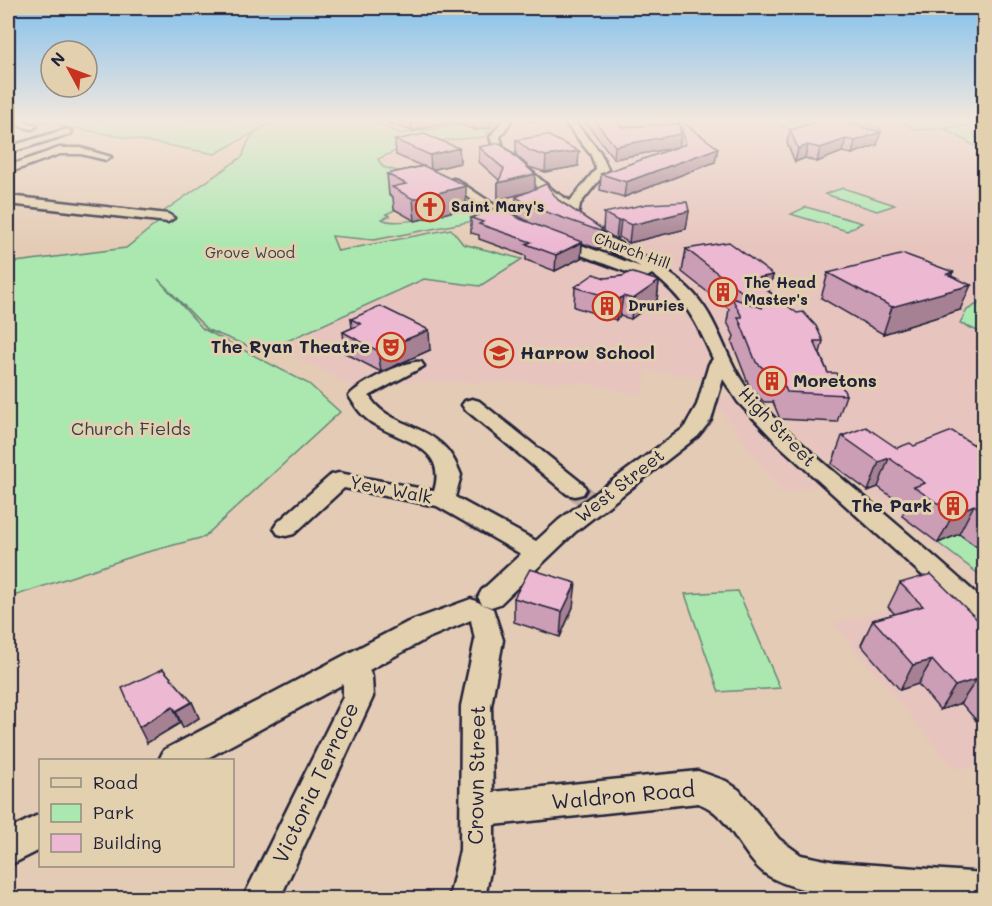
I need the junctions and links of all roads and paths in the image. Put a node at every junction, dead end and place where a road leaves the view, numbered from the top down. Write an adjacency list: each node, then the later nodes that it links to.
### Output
1 (28, 162): 4 (street)
2 (514, 162): 7 (street)
3 (599, 162): 7 (street)
4 (8, 170)
5 (453, 182): 9 (street)
6 (8, 200): 8 (street)
7 (574, 203): 11 (street, High Street)
8 (168, 218)
9 (526, 229)
10 (544, 237): 11 (street, Church Hill)
11 (675, 283): 12 (street, High Street)
12 (723, 360): 15 (street, West Street); 20 (street, High Street)
13 (415, 366): 16 (street, Yew Walk)
14 (472, 405): 15 (street)
15 (586, 497): 18 (street, West Street)
16 (443, 500): 17 (street, Yew Walk); 18 (street, Yew Walk)
17 (286, 528)
18 (538, 553): 19 (street, West Street)
19 (482, 607): 21 (street, West Street); 23 (street, Crown Street)
20 (984, 616)
21 (351, 667): 22 (street, West Street); 27 (street, Victoria Terrace)
22 (177, 759)
23 (478, 810): 26 (street, Waldron Road); 28 (street, Crown Street)
24 (39, 832): 25 (street)
25 (8, 849)
26 (984, 891)
27 (261, 898)
28 (467, 898)

